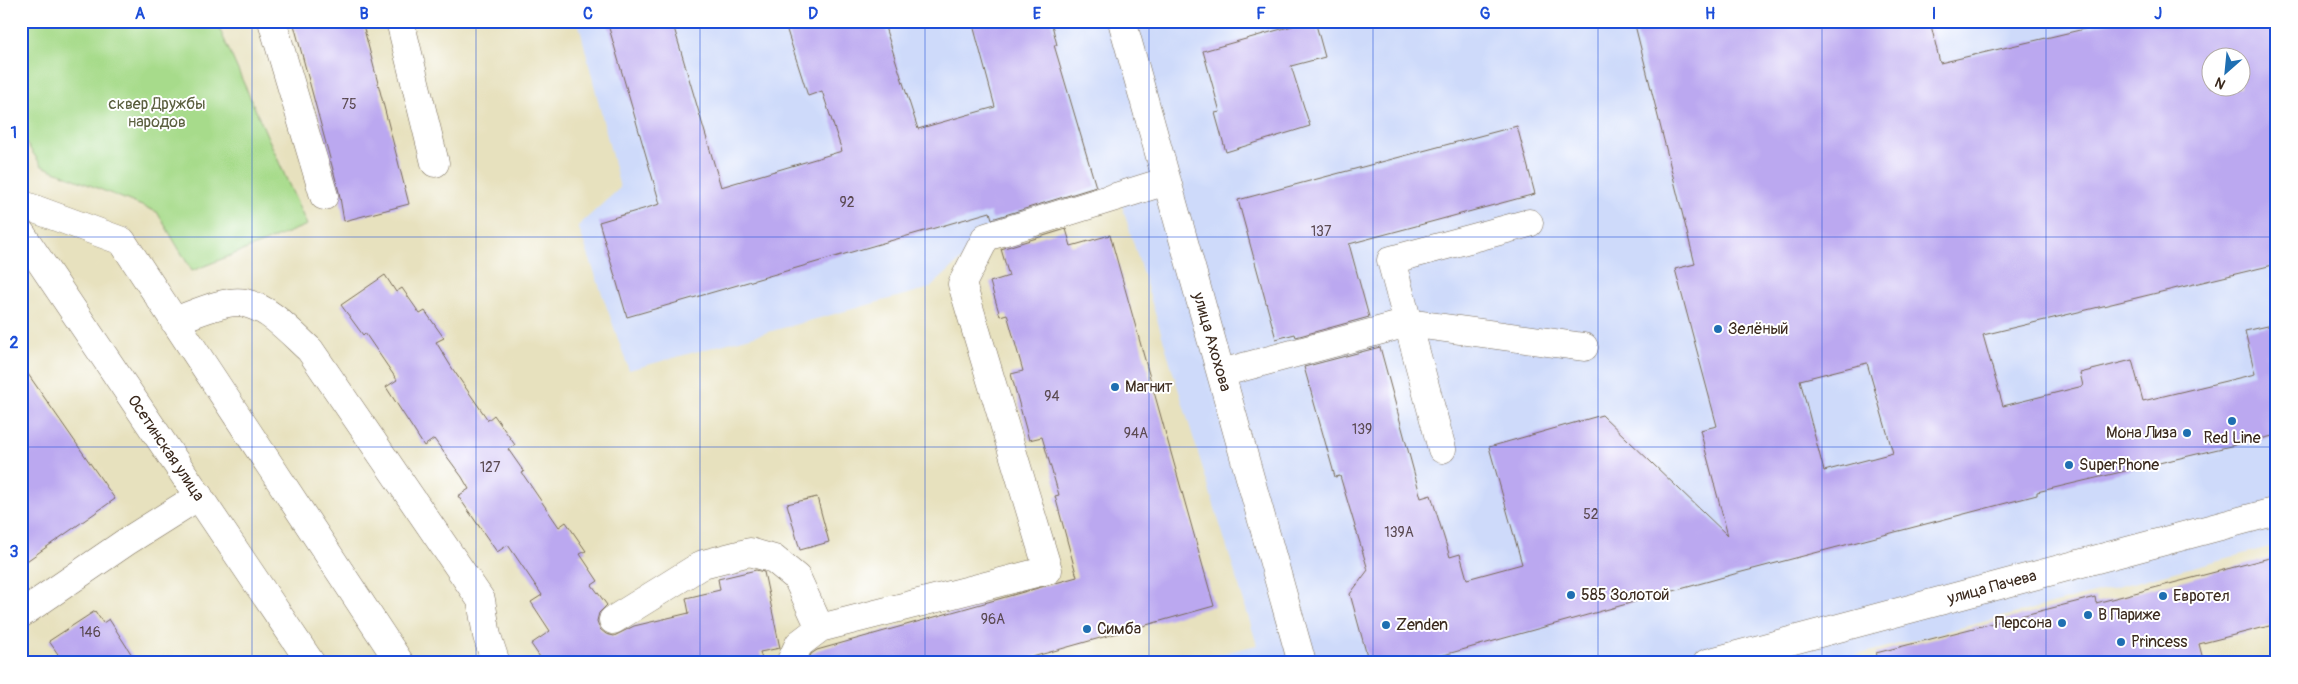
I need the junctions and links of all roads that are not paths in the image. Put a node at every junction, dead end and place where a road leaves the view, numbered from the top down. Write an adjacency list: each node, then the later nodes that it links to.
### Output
1 (272, 21): 6 (street)
2 (400, 21): 4 (street)
3 (1122, 21): 5 (street, улица Ахохова)
4 (435, 163)
5 (1167, 182): 13 (street, улица Ахохова); 19 (street)
6 (324, 196)
7 (21, 204): 10 (street)
8 (1529, 223): 11 (street)
9 (21, 233): 15 (street, Осетинская улица)
10 (174, 321): 21 (street); 22 (street)
11 (1408, 323): 12 (street); 13 (street); 14 (street)
12 (1584, 347)
13 (1221, 373): 24 (street, улица Ахохова)
14 (1442, 449)
15 (199, 496): 17 (street); 20 (street, Осетинская улица)
16 (2277, 511): 25 (street, улица Пачева)
17 (21, 614)
18 (612, 620): 19 (street)
19 (820, 628): 23 (street)
20 (311, 663)
21 (400, 663)
22 (496, 663)
23 (790, 663)
24 (1302, 663)
25 (1707, 663)

